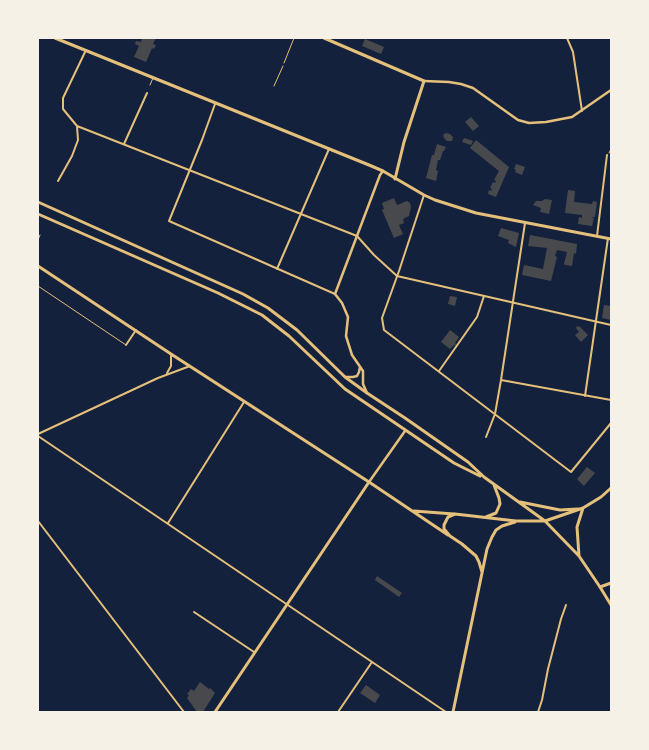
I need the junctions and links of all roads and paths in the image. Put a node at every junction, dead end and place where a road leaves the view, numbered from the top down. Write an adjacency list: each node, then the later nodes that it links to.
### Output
1 (55, 38): 5 (main road)
2 (294, 38): 6 (path)
3 (324, 38): 8 (main road)
4 (567, 38): 14 (street)
5 (86, 50): 7 (main road); 15 (street)
6 (283, 66): 10 (lane)
7 (153, 78): 9 (lane); 13 (main road)
8 (424, 81): 14 (street); 22 (main road)
9 (150, 85)
10 (274, 86)
11 (611, 90): 14 (street)
12 (147, 93): 16 (street)
13 (216, 102): 17 (main road); 20 (street)
14 (582, 111)
15 (77, 126): 16 (street); 23 (street)
16 (124, 144): 20 (street)
17 (329, 148): 21 (main road); 26 (street)
18 (611, 149): 19 (path)
19 (607, 155): 31 (street)
20 (190, 170): 26 (street); 35 (street)
21 (383, 171): 22 (main road); 30 (street)
22 (395, 179): 24 (main road)
23 (58, 181)
24 (424, 195): 28 (main road); 36 (street)
25 (38, 202): 50 (main road)
26 (300, 213): 30 (street); 35 (street)
27 (38, 214): 58 (main road)
28 (525, 223): 31 (main road); 40 (street)
29 (40, 236): 33 (path)
30 (357, 236): 36 (street); 38 (street)
31 (597, 236): 32 (main road)
32 (609, 239): 41 (street)
33 (38, 240)
34 (38, 266): 43 (main road)
35 (277, 269): 38 (street)
36 (397, 276): 39 (street); 48 (street)
37 (38, 286): 44 (lane)
38 (335, 294): 47 (street)
39 (484, 296): 40 (street); 48 (street)
40 (512, 303): 41 (street); 51 (street)
41 (596, 321): 42 (street); 53 (street)
42 (611, 325)
43 (136, 330): 44 (street); 45 (main road)
44 (126, 345)
45 (171, 354): 46 (main road); 49 (street)
46 (190, 366): 49 (street); 55 (main road)
47 (360, 367): 50 (street); 52 (street)
48 (439, 371): 56 (street)
49 (166, 374): 59 (street)
50 (345, 377): 52 (main road)
51 (501, 380): 53 (street); 56 (street)
52 (367, 393): 61 (main road)
53 (585, 396): 54 (street)
54 (611, 400)
55 (245, 401): 62 (main road); 73 (street)
56 (495, 414): 57 (street); 60 (street)
57 (611, 423)
58 (405, 431): 61 (main road); 62 (street)
59 (38, 435): 73 (street)
60 (486, 437)
61 (484, 478): 63 (main road)
62 (369, 482): 67 (main road); 79 (main road)
63 (494, 485): 65 (main road); 69 (main road)
64 (611, 488): 66 (main road)
65 (518, 502): 66 (main road); 72 (main road)
66 (584, 508): 72 (main road); 75 (main road)
67 (412, 511): 68 (main road); 74 (main road)
68 (455, 514): 69 (main road); 74 (main road)
69 (482, 518): 71 (main road)
70 (38, 521): 85 (street)
71 (516, 521): 72 (main road); 76 (main road)
72 (545, 521): 75 (main road)
73 (168, 523): 79 (street)
74 (450, 536): 76 (main road)
75 (579, 556): 78 (main road)
76 (482, 572): 89 (main road)
77 (611, 584): 78 (main road)
78 (600, 587): 81 (main road)
79 (287, 604): 83 (main road); 84 (street)
80 (566, 605): 90 (street)
81 (611, 605)
82 (194, 612): 83 (street)
83 (254, 652): 86 (main road)
84 (372, 662): 87 (street); 88 (street)
85 (184, 712)
86 (215, 712)
87 (338, 712)
88 (446, 712)
89 (453, 712)
90 (538, 712)

